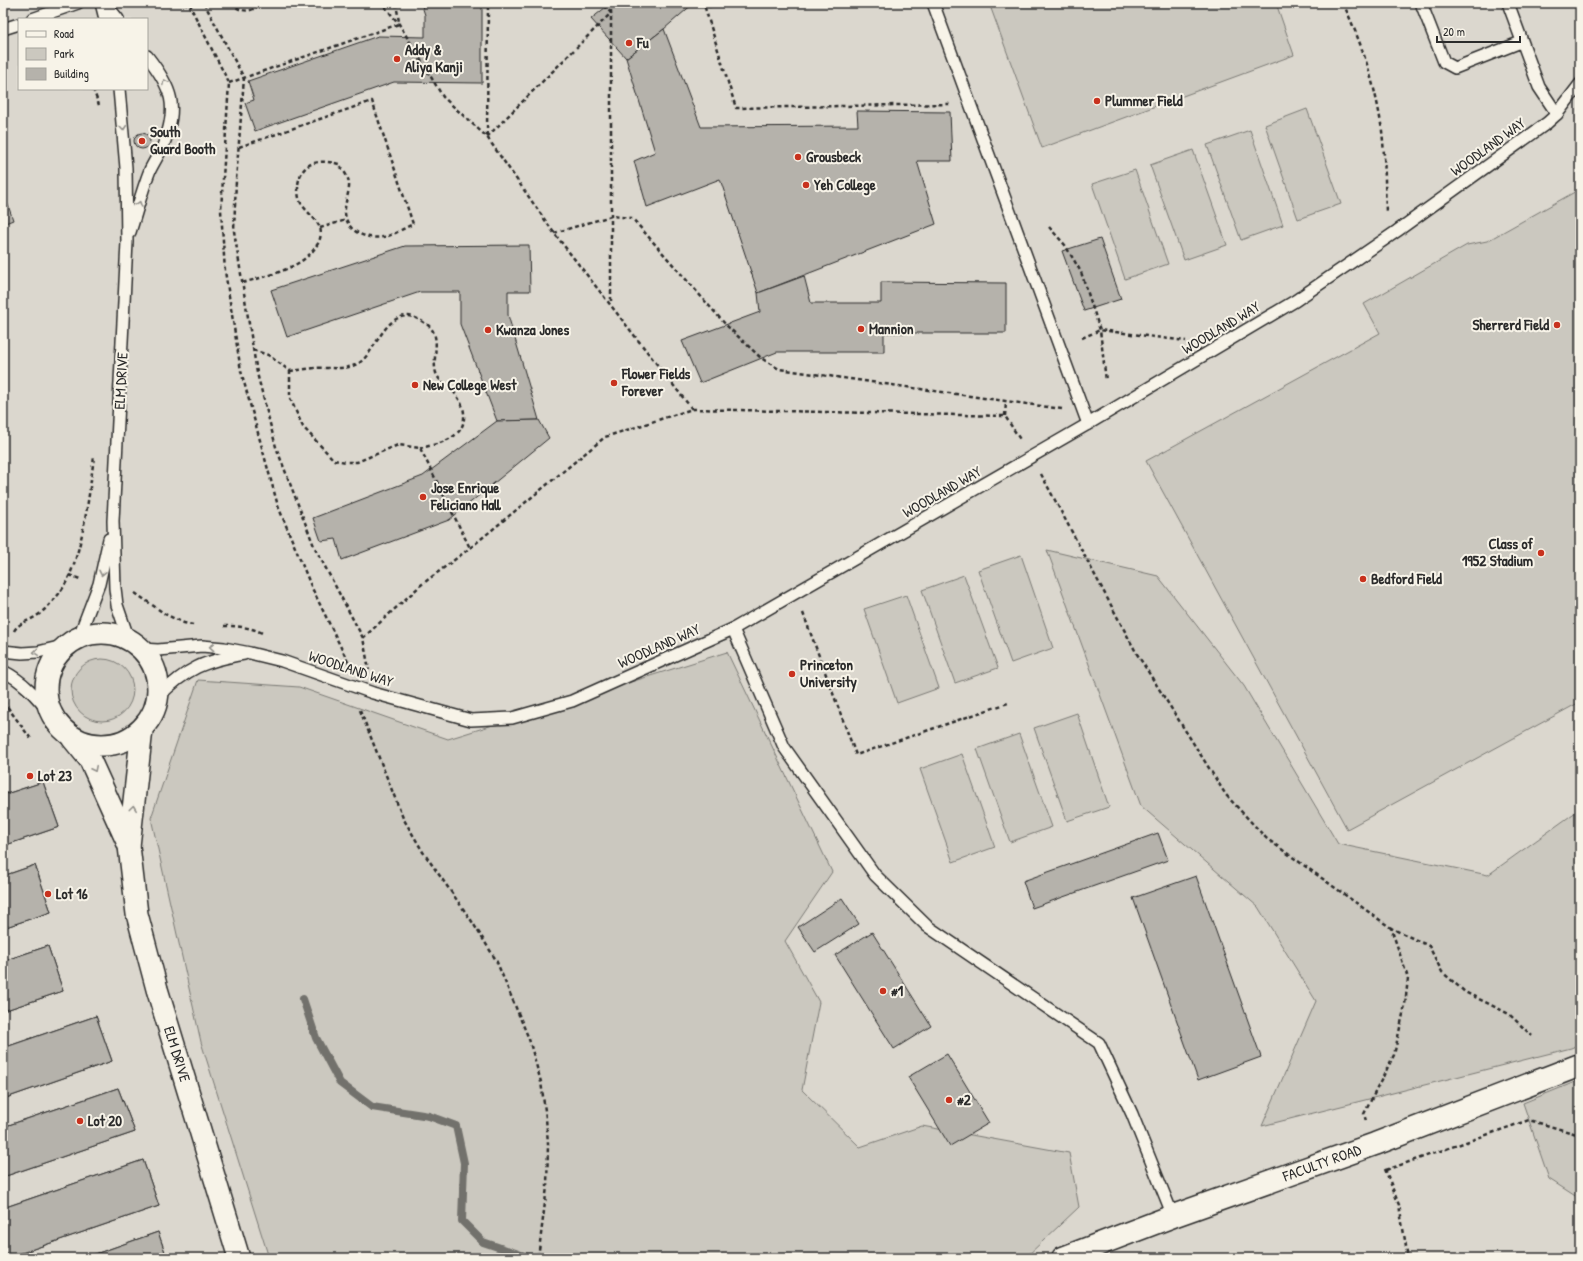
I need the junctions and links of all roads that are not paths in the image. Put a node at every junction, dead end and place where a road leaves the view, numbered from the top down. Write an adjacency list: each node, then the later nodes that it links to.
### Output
1 (78, 3): 7 (lane)
2 (101, 3): 8 (lane)
3 (106, 3): 9 (lane)
4 (933, 3): 18 (lane)
5 (1421, 3): 12 (lane)
6 (1508, 3): 12 (lane)
7 (35, 18)
8 (105, 18)
9 (117, 18)
10 (18, 24): 11 (lane)
11 (3, 29)
12 (1522, 42): 16 (lane)
13 (148, 57): 17 (lane, ELM DRIVE, one-way to 13)
14 (1580, 84): 16 (lane, WOODLAND WAY)
15 (119, 90): 17 (lane, ELM DRIVE, one-way to 17)
16 (1557, 114): 18 (lane, WOODLAND WAY)
17 (127, 242): 19 (lane, ELM DRIVE)
18 (1088, 424): 20 (lane, WOODLAND WAY)
19 (113, 521): 21 (lane, ELM DRIVE, one-way to 21); 22 (lane, ELM DRIVE)
20 (732, 629): 24 (lane, WOODLAND WAY); 32 (lane)
21 (73, 642): 22 (street); 23 (lane, one-way to 23); 27 (street)
22 (135, 644): 24 (lane, WOODLAND WAY, one-way to 22); 26 (street)
23 (3, 651)
24 (250, 653): 26 (lane, WOODLAND WAY)
25 (3, 671): 27 (lane)
26 (158, 697): 28 (street)
27 (50, 713): 29 (street)
28 (142, 729): 29 (street); 30 (street, ELM DRIVE, one-way to 28)
29 (72, 738): 30 (street, ELM DRIVE, one-way to 30)
30 (128, 846): 33 (street, ELM DRIVE)
31 (1580, 1065): 32 (street, FACULTY ROAD)
32 (1173, 1216): 34 (street, FACULTY ROAD)
33 (239, 1258)
34 (1063, 1258)

